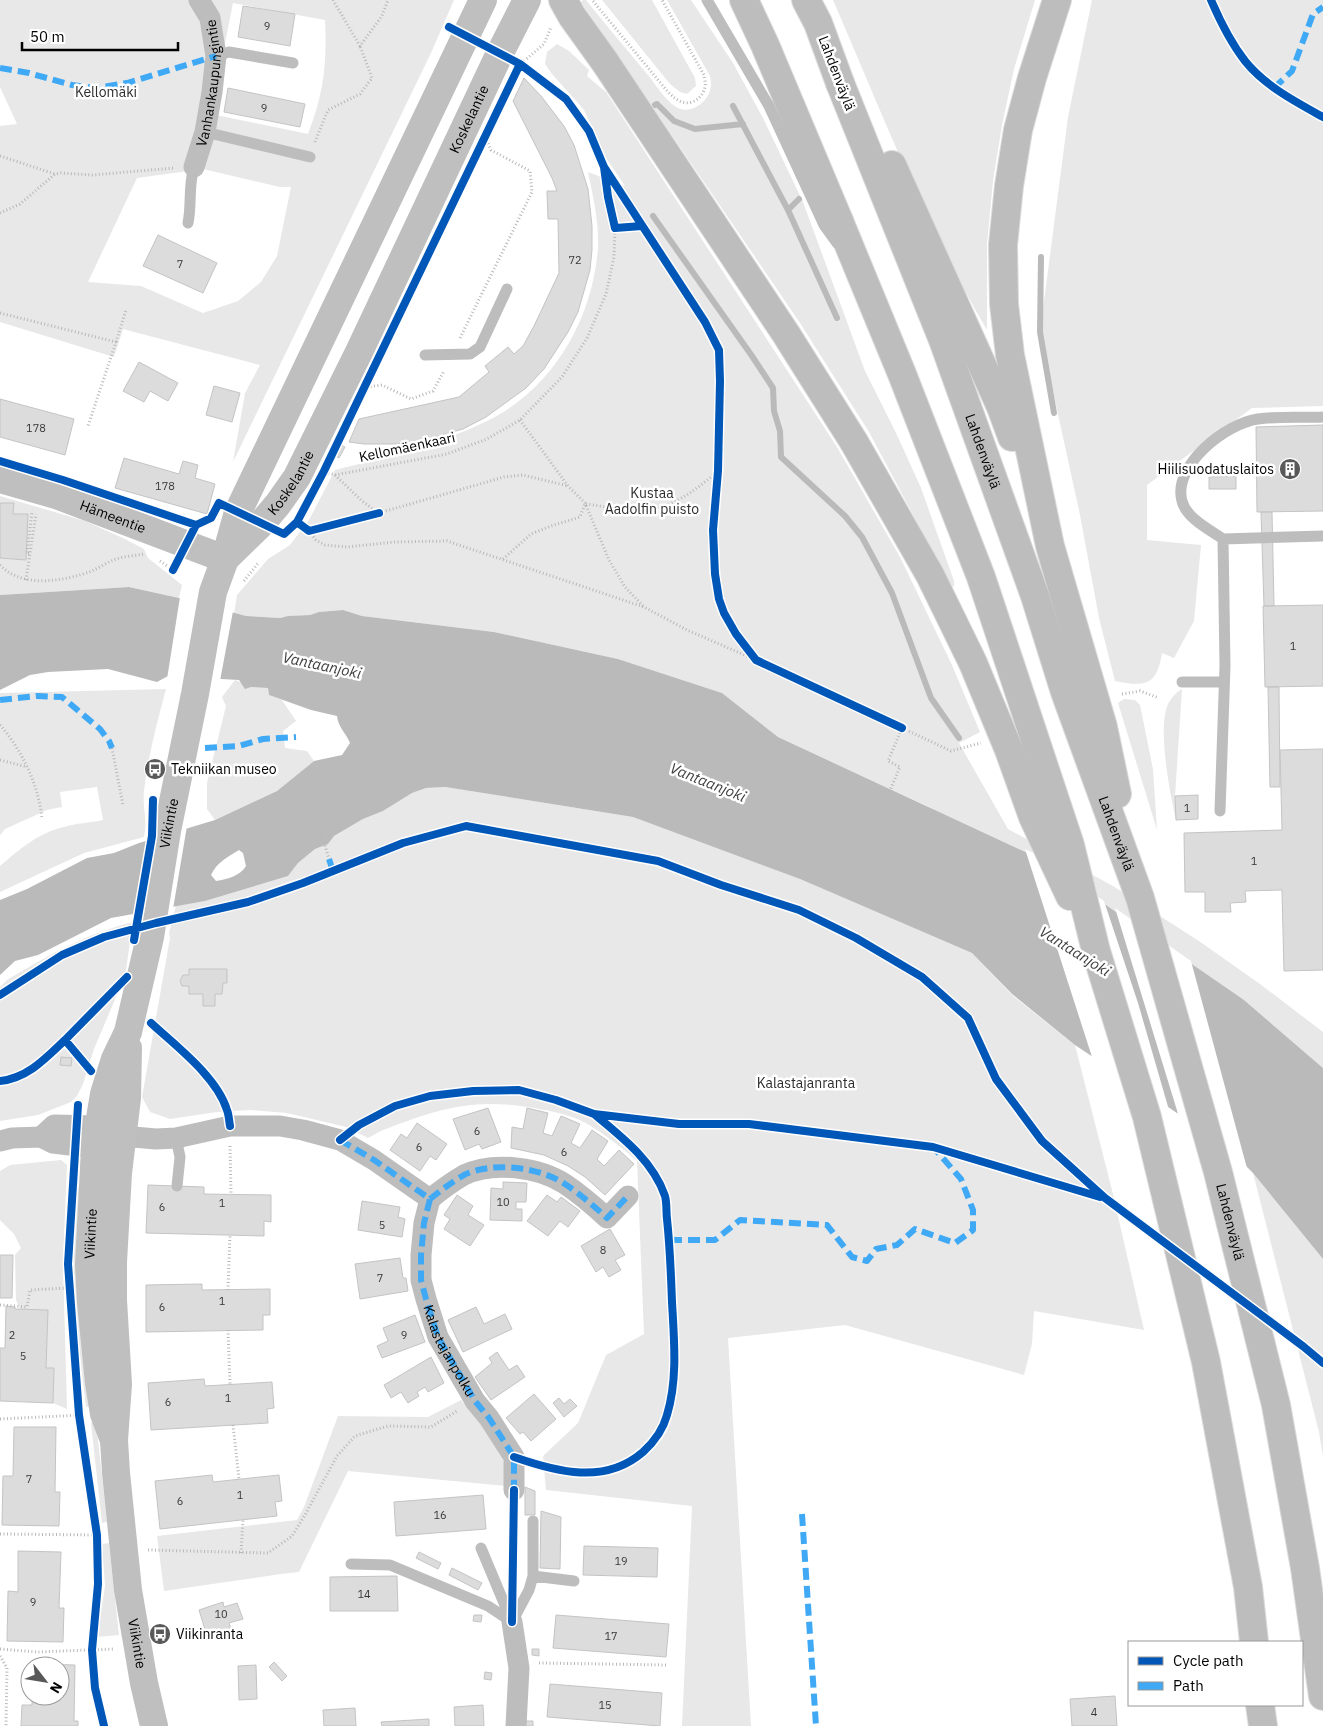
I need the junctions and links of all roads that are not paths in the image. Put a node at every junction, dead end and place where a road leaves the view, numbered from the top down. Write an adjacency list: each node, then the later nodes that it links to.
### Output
1 (199, 0): 9 (street, Vanhankaupungintie)
2 (483, 0): 24 (main road, Koskelantie)
3 (527, 0): 24 (main road, Koskelantie)
4 (563, 0): 29 (highway)
5 (707, 0): 16 (lane)
6 (744, 0): 16 (highway)
7 (806, 0): 11 (highway, Lahdenväylä)
8 (1056, 0): 23 (highway)
9 (216, 56): 10 (lane); 12 (street, Vanhankaupungintie)
10 (293, 63)
11 (840, 83): 23 (highway); 28 (highway, Lahdenväylä)
12 (205, 132): 13 (lane); 14 (street, Vanhankaupungintie)
13 (310, 157)
14 (194, 167): 15 (lane)
15 (188, 223)
16 (867, 286): 29 (highway)
17 (507, 289): 18 (lane)
18 (425, 354)
19 (1323, 417): 22 (lane)
20 (0, 479): 24 (main road, Hämeentie)
21 (1323, 536): 22 (lane)
22 (1223, 539): 26 (lane)
23 (1050, 546): 28 (highway)
24 (225, 559): 30 (main road, Viikintie)
25 (1182, 682): 26 (lane)
26 (1224, 682): 27 (lane)
27 (1220, 811)
28 (1140, 898): 45 (highway, Lahdenväylä)
29 (1096, 951): 44 (highway)
30 (105, 1137): 31 (street); 32 (street); 36 (main road, Viikintie); 36 (main road, Viikintie)
31 (176, 1138): 33 (lane); 35 (street)
32 (0, 1141)
33 (177, 1186)
34 (628, 1196): 35 (street)
35 (430, 1199): 37 (street, Kalastajanpolku)
36 (114, 1440): 47 (main road, Viikintie)
37 (514, 1490)
38 (533, 1521): 41 (lane)
39 (481, 1548): 43 (lane)
40 (351, 1564): 43 (lane)
41 (533, 1576): 42 (lane); 43 (lane)
42 (574, 1581)
43 (512, 1622): 48 (street)
44 (1254, 1641)
45 (1323, 1696)
46 (1260, 1706): 49 (highway)
47 (154, 1726)
48 (516, 1726)
49 (1263, 1726)

